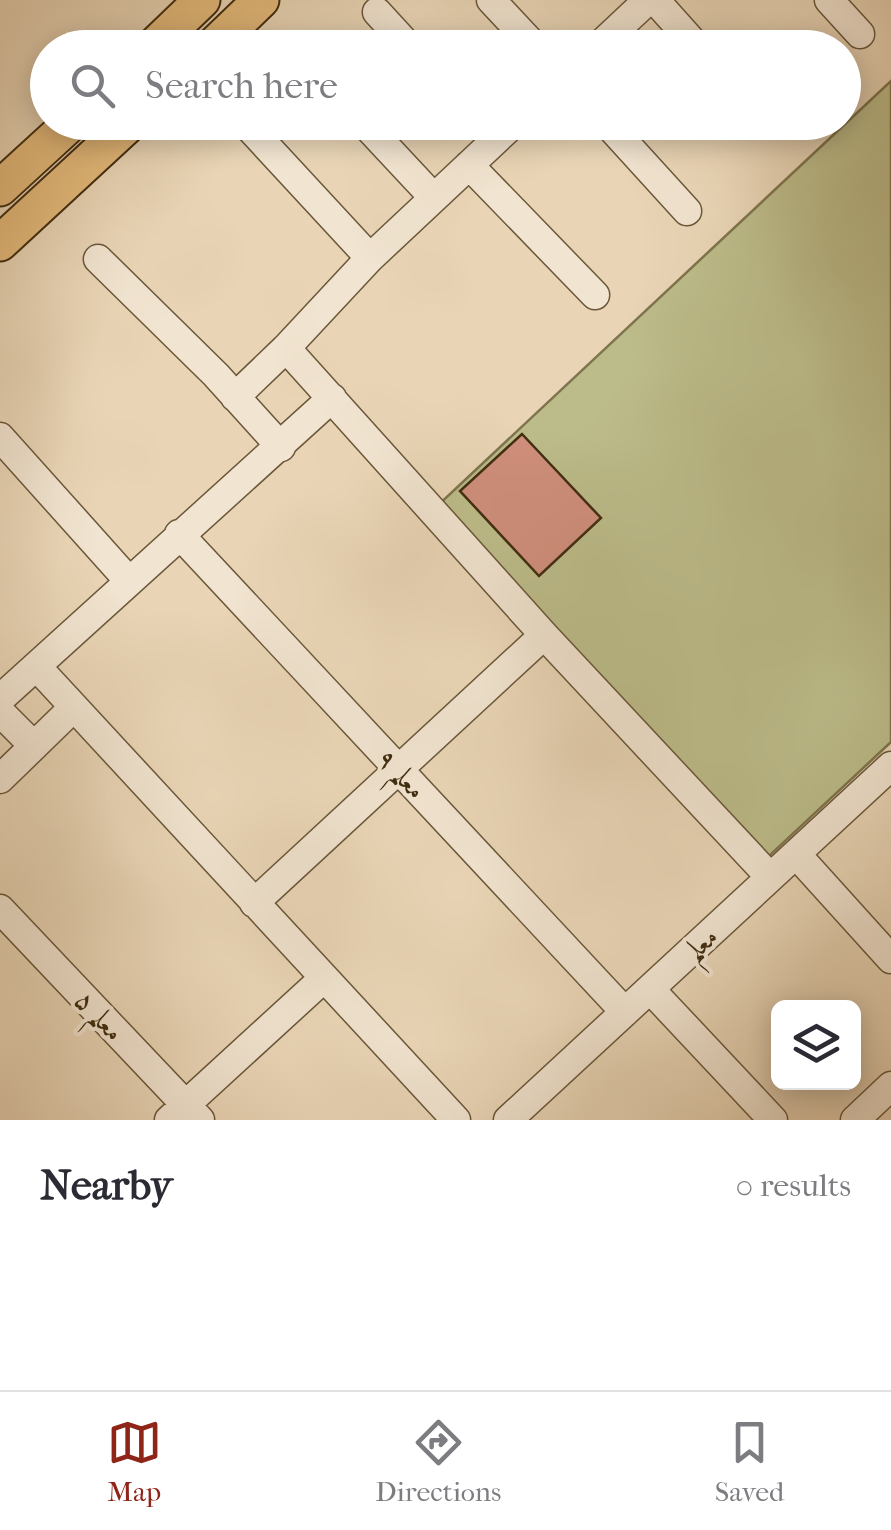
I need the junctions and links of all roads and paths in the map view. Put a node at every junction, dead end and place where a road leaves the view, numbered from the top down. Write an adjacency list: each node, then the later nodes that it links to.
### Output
1 (204, 0): 7 (main road); 8 (main road)
2 (262, 0): 9 (main road)
3 (490, 0): 11 (street)
4 (829, 0): 14 (street)
5 (638, 4): 12 (street); 13 (street)
6 (377, 12): 10 (street)
7 (164, 25)
8 (217, 30)
9 (230, 30)
10 (394, 30)
11 (519, 30)
12 (614, 30)
13 (673, 30)
14 (856, 30)
15 (52, 140): 22 (main road)
16 (112, 140): 25 (main road)
17 (262, 140): 26 (street)
18 (380, 140): 23 (street)
19 (488, 140): 21 (street)
20 (622, 140): 24 (street)
21 (469, 166): 23 (street); 28 (street)
22 (0, 188)
23 (434, 198): 26 (street)
24 (687, 211)
25 (0, 243)
26 (370, 258): 29 (street)
27 (98, 259): 30 (street)
28 (595, 294)
29 (286, 348): 30 (street); 31 (street)
30 (235, 397): 33 (street)
31 (332, 398): 33 (street); 36 (street)
32 (0, 437): 35 (street)
33 (280, 446): 34 (street)
34 (178, 534): 35 (street); 43 (street, معلم ۹)
35 (129, 580): 37 (street)
36 (544, 635): 43 (street); 46 (street)
37 (38, 668): 38 (street); 39 (street)
38 (0, 698)
39 (74, 707): 41 (street); 47 (street)
40 (0, 712): 41 (street)
41 (34, 746): 44 (street)
42 (891, 766): 45 (street, معلم)
43 (398, 770): 47 (street); 52 (street, معلم ۹)
44 (0, 779)
45 (796, 854): 46 (street, معلم); 49 (street)
46 (770, 877): 51 (street, معلم)
47 (254, 903): 50 (street)
48 (0, 909): 54 (street, معلم ۵)
49 (891, 959)
50 (324, 978): 54 (street); 55 (street)
51 (650, 989): 52 (street, معلم); 57 (street)
52 (624, 1012): 56 (street, معلم)
53 (891, 1086): 58 (street)
54 (185, 1115)
55 (456, 1120)
56 (508, 1120)
57 (773, 1120)
58 (855, 1120)

